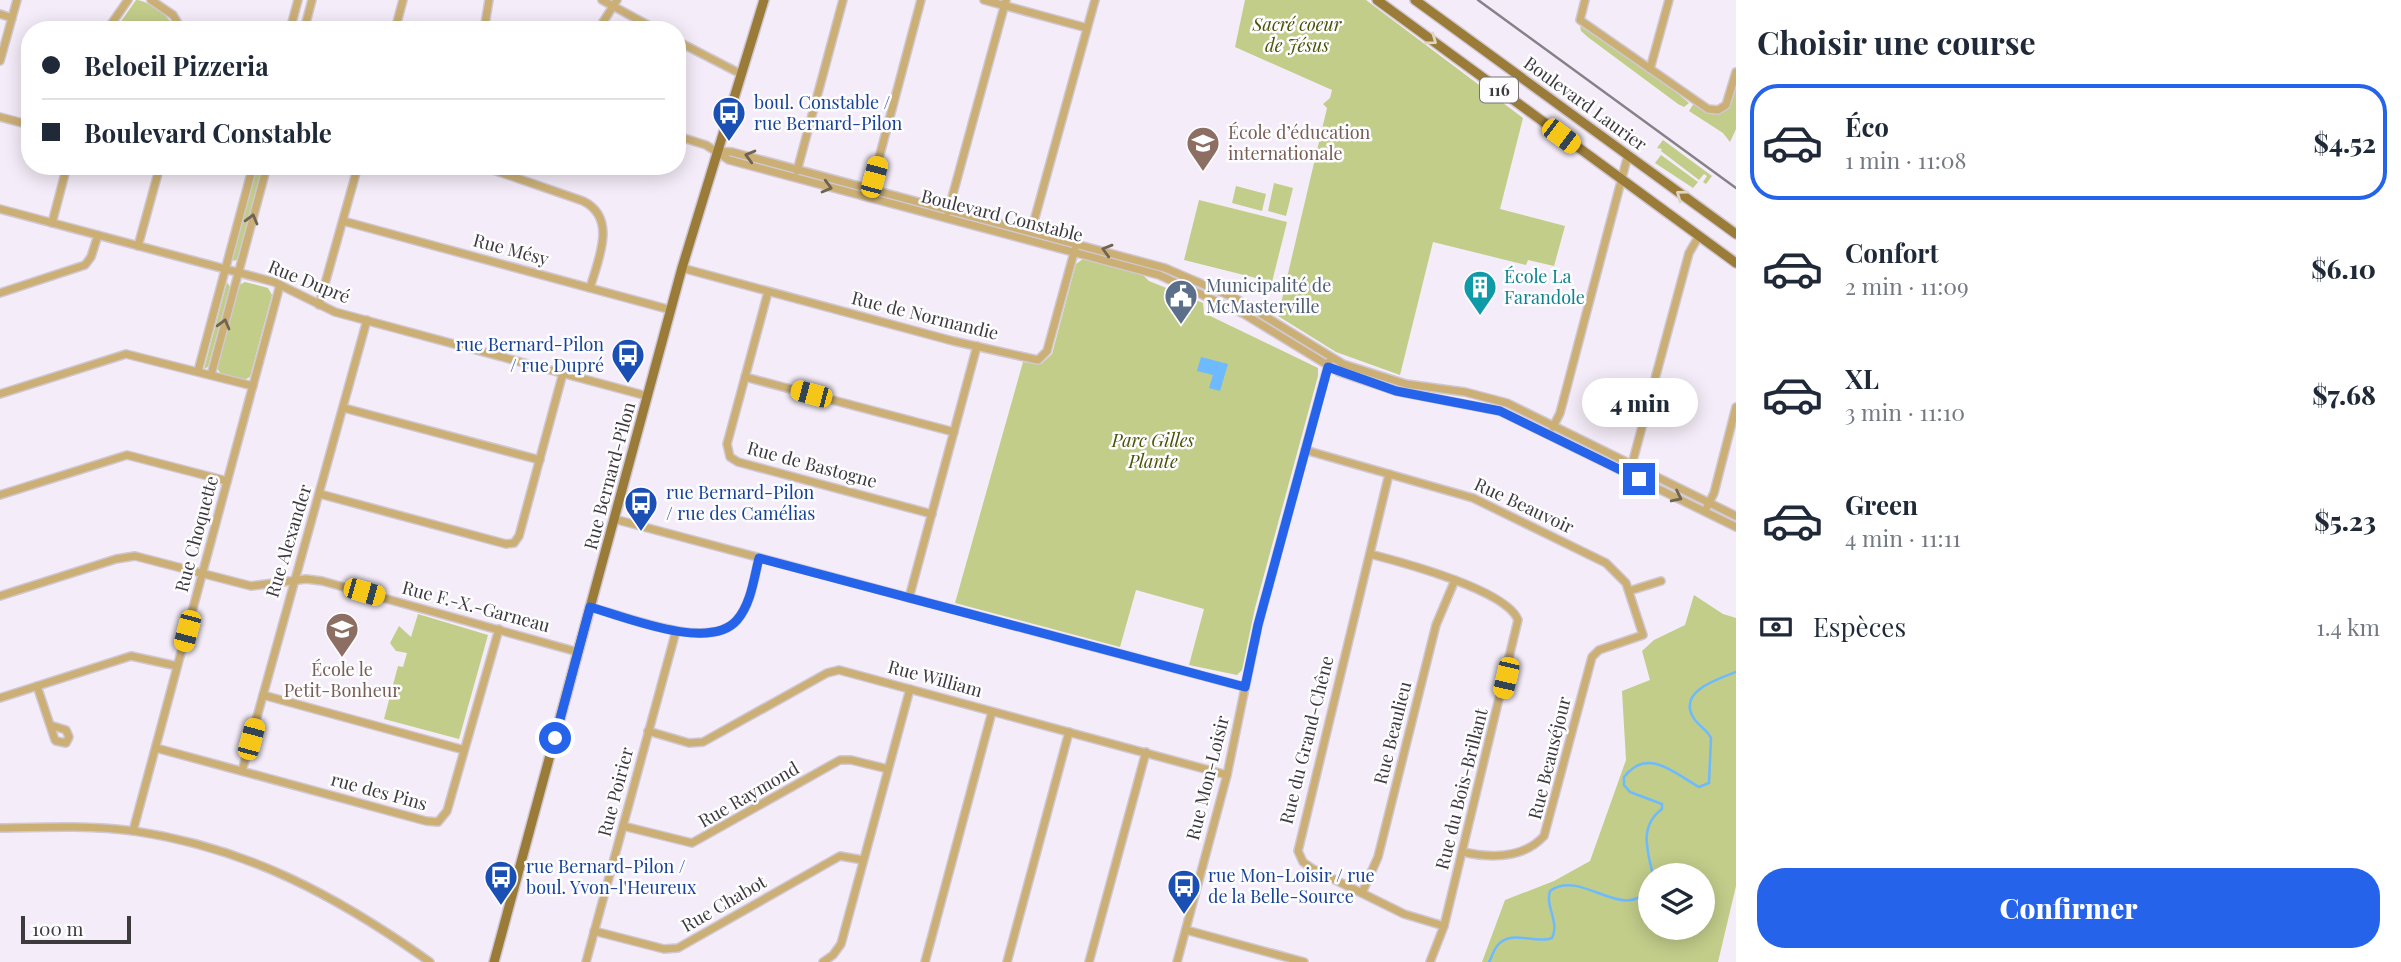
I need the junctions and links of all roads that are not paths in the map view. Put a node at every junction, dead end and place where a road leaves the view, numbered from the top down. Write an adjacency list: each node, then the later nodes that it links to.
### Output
1 (17, 0): 21 (street)
2 (128, 0): 22 (street)
3 (151, 0): 23 (street)
4 (298, 0): 24 (street)
5 (312, 0): 25 (street)
6 (403, 0): 26 (street)
7 (489, 0): 27 (street)
8 (602, 0): 18 (street)
9 (764, 0): 35 (main road, Rue Bernard-Pilon)
10 (843, 0): 41 (street)
11 (921, 0): 50 (street)
12 (984, 0): 19 (street)
13 (1095, 0): 30 (street)
14 (1377, 0): 49 (main road, 116, one-way to 49)
15 (1415, 0): 40 (main road, Boulevard Laurier / 116)
16 (1585, 0): 33 (street)
17 (1670, 0): 33 (street)
18 (615, 3): 28 (street); 29 (street)
19 (1005, 3): 30 (street); 52 (street)
20 (0, 14): 21 (street)
21 (12, 18): 32 (street)
22 (113, 21)
23 (177, 21)
24 (292, 21)
25 (306, 21)
26 (397, 21)
27 (486, 21)
28 (604, 21)
29 (643, 21)
30 (1087, 28): 57 (street)
31 (686, 46): 35 (street)
32 (0, 61)
33 (1650, 69): 34 (street)
34 (1736, 72)
35 (741, 74): 39 (main road, Rue Bernard-Pilon)
36 (0, 117): 37 (street)
37 (21, 123)
38 (686, 139): 39 (street)
39 (716, 151): 41 (street, Boulevard Constable, one-way to 39); 48 (street, Boulevard Constable); 67 (main road, Rue Bernard-Pilon)
40 (1628, 155): 49 (street); 58 (main road, Boulevard Laurier / 116, one-way to 40)
41 (797, 169): 48 (street); 50 (street, Boulevard Constable)
42 (65, 175): 56 (street)
43 (158, 175): 63 (street)
44 (251, 175): 68 (street)
45 (265, 175): 69 (street, one-way to 45)
46 (356, 175): 55 (street)
47 (508, 175): 71 (street)
48 (794, 178): 51 (street, Boulevard Constable, one-way to 51)
49 (1621, 179): 60 (main road, 116); 91 (street)
50 (870, 188): 51 (street); 52 (street, Boulevard Constable)
51 (868, 197): 54 (street, Boulevard Constable)
52 (949, 208): 54 (street); 57 (street, Boulevard Constable)
53 (0, 209): 56 (street, Rue Dupré)
54 (946, 218): 61 (street, Boulevard Constable)
55 (343, 221): 71 (street, Rue Mésy); 74 (street)
56 (52, 223): 59 (street, Rue Dupré)
57 (1032, 230): 61 (street); 62 (street, Boulevard Constable)
58 (1736, 234)
59 (98, 235): 63 (street, Rue Dupré); 73 (street)
60 (1699, 236): 65 (main road, 116); 96 (street)
61 (1029, 240): 64 (street, Boulevard Constable)
62 (1076, 242): 64 (street, Rue de Normandie); 66 (street, Boulevard Constable, one-way to 62)
63 (138, 246): 68 (street, Rue Dupré)
64 (1074, 251): 66 (street, Boulevard Constable); 79 (street, Rue de Normandie)
65 (1736, 263)
66 (1150, 267): 77 (street, Boulevard Constable); 78 (street, Boulevard Constable)
67 (682, 268): 72 (street, Rue de Normandie); 75 (main road, Rue Bernard-Pilon)
68 (225, 270): 69 (street, Rue Dupré); 82 (street)
69 (238, 273): 70 (street, Rue Dupré); 84 (street, one-way to 69)
70 (280, 285): 74 (street, Rue Dupré); 86 (street, Rue Choquette)
71 (590, 288): 75 (street, Rue Mésy)
72 (768, 292): 79 (street, Rue de Normandie); 85 (street, Rue de Bastogne)
73 (0, 293)
74 (319, 304): 76 (street, Rue Dupré)
75 (671, 310): 88 (main road, Rue Bernard-Pilon)
76 (367, 320): 83 (street, Rue Dupré); 90 (street, Rue Alexander)
77 (1270, 320): 78 (street); 80 (street, Boulevard Constable)
78 (1266, 328): 81 (street, Boulevard Constable)
79 (977, 346): 92 (street)
80 (1331, 358): 81 (street, Rue Mon-Loisir); 91 (street, Boulevard Constable)
81 (1328, 367): 93 (street, Boulevard Constable); 94 (street, Rue Mon-Loisir)
82 (198, 371): 84 (street); 87 (street)
83 (563, 373): 88 (street, Rue Dupré); 95 (street)
84 (211, 375): 86 (street)
85 (745, 377): 92 (street); 103 (street, Rue de Bastogne)
86 (253, 386): 98 (street, Rue Choquette)
87 (0, 394)
88 (647, 396): 105 (main road, Rue Bernard-Pilon)
89 (1736, 407): 101 (street)
90 (344, 408): 95 (street); 99 (street, Rue Alexander)
91 (1554, 426): 93 (street); 96 (street, Boulevard Constable)
92 (954, 432): 103 (street)
93 (1550, 434): 102 (street, Boulevard Constable, one-way to 102)
94 (1305, 450): 97 (street, Rue Beauvoir); 123 (street, Rue Mon-Loisir)
95 (540, 460): 99 (street)
96 (1632, 464): 101 (street, Boulevard Constable)
97 (1389, 474): 107 (street, Rue du Grand-Chêne); 113 (street, Rue Beauvoir)
98 (227, 481): 100 (street); 109 (street, Rue Choquette)
99 (320, 494): 110 (street, Rue Alexander)
100 (0, 495)
101 (1709, 503): 102 (street); 104 (street, Boulevard Constable)
102 (1705, 511): 106 (street, Boulevard Constable)
103 (932, 513): 115 (street)
104 (1736, 516)
105 (614, 519): 108 (street); 116 (main road, Rue Bernard-Pilon)
106 (1736, 527)
107 (1370, 554): 111 (street, Rue du Bois-Brillant); 142 (street, Rue du Grand-Chêne)
108 (759, 558): 115 (street); 118 (street)
109 (202, 573): 110 (street, Rue F.-X.-Garneau); 114 (street, Rue F.-X.-Garneau); 121 (street, Rue Choquette)
110 (295, 580): 117 (street, Rue F.-X.-Garneau); 125 (street, Rue Alexander)
111 (1455, 580): 140 (street, Rue du Bois-Brillant); 142 (street, Rue Beaulieu)
112 (1661, 581): 113 (street)
113 (1629, 590): 119 (street, Rue Beauvoir)
114 (0, 596)
115 (909, 598): 123 (street)
116 (590, 607): 118 (street); 120 (main road, Rue Bernard-Pilon)
117 (499, 629): 120 (street, Rue F.-X.-Garneau); 132 (street, rue des Pins)
118 (676, 631): 129 (street, Rue Poirier)
119 (1643, 635): 140 (street, Rue Beauséjour)
120 (578, 652): 148 (main road, Rue Bernard-Pilon)
121 (177, 666): 122 (street); 131 (street, Rue Choquette)
122 (37, 686): 126 (street); 128 (street)
123 (1245, 687): 136 (street, Rue Mon-Loisir)
124 (909, 689): 127 (street, Rue William); 129 (street, Rue William); 134 (street)
125 (262, 695): 132 (street); 135 (street, Rue Alexander)
126 (0, 698)
127 (992, 712): 130 (street, Rue William); 151 (street)
128 (50, 725)
129 (648, 732): 137 (street, Rue Poirier)
130 (1069, 732): 133 (street, Rue William); 152 (street)
131 (156, 748): 135 (street, rue des Pins); 139 (street, Rue Choquette)
132 (464, 750): 135 (street, rue des Pins)
133 (1146, 752): 136 (street, Rue William); 153 (street)
134 (888, 769): 137 (street, Rue Raymond); 141 (street)
135 (242, 771)
136 (1227, 775): 144 (street, Rue Mon-Loisir)
137 (623, 826): 145 (street, Rue Poirier)
138 (0, 828): 139 (street)
139 (133, 831): 147 (street)
140 (1463, 852): 143 (street, Rue du Bois-Brillant)
141 (863, 860): 145 (street, Rue Chabot); 150 (street)
142 (1362, 893): 143 (street, Rue du Grand-Chêne)
143 (1444, 926): 157 (street, Rue du Bois-Brillant)
144 (1186, 930): 146 (street); 154 (street, Rue Mon-Loisir)
145 (594, 932): 149 (street, Rue Poirier)
146 (1269, 953): 155 (street); 156 (street)
147 (430, 962)
148 (494, 962)
149 (586, 962)
150 (823, 962)
151 (925, 962)
152 (1007, 962)
153 (1089, 962)
154 (1177, 962)
155 (1266, 962)
156 (1304, 962)
157 (1430, 962)

